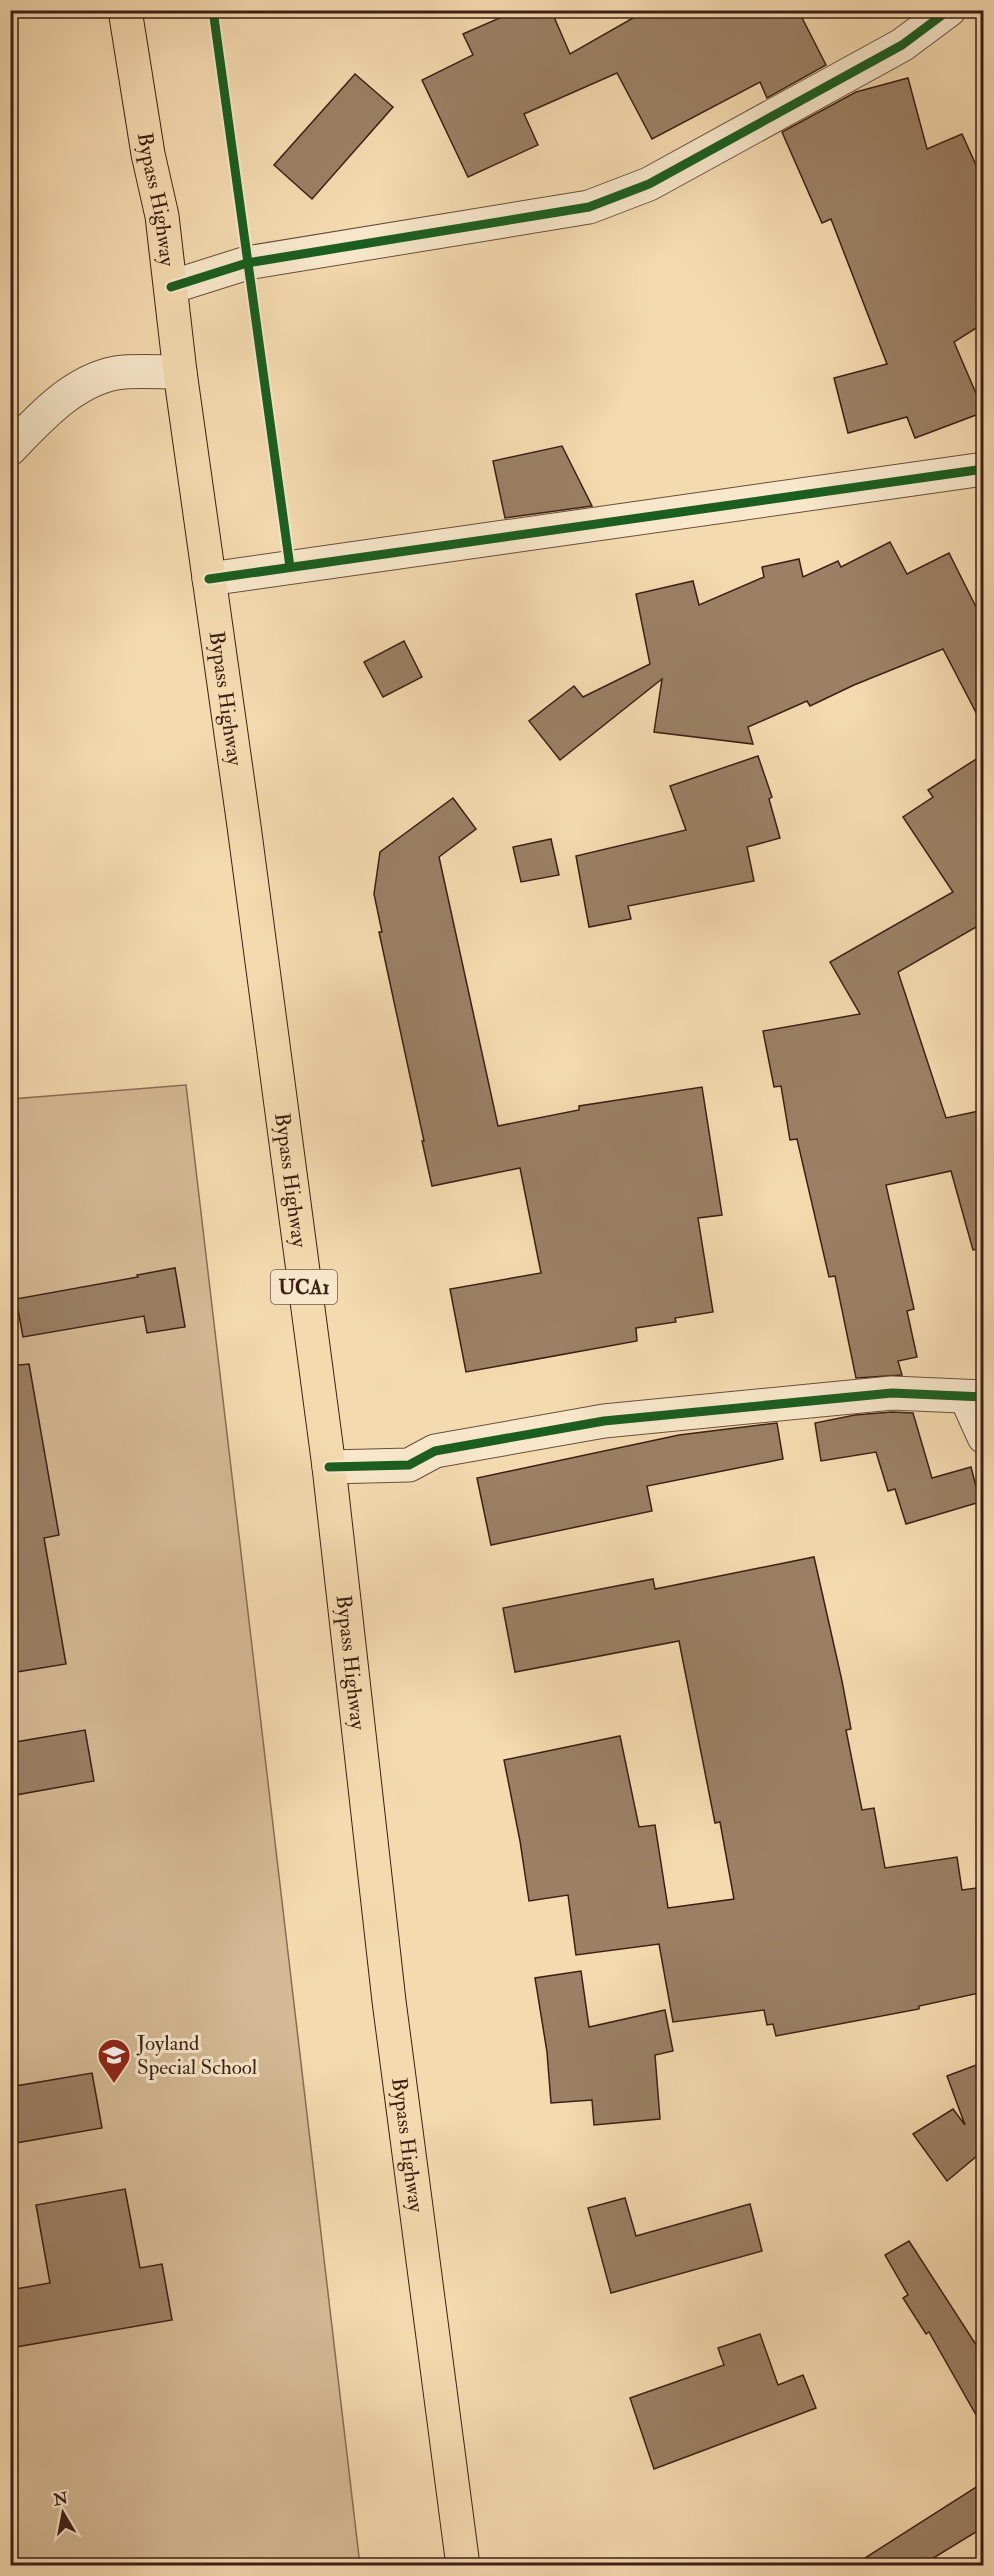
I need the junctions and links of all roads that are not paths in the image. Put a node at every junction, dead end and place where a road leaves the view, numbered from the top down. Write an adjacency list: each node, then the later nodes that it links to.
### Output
1 (125, 10): 3 (main road, Bypass Highway / UCA1)
2 (949, 10): 3 (street)
3 (171, 286): 4 (main road, Bypass Highway / UCA1)
4 (180, 372): 5 (street); 7 (main road, Bypass Highway / UCA1)
5 (10, 449)
6 (982, 472): 7 (street)
7 (209, 579): 10 (main road, Bypass Highway / UCA1)
8 (975, 1397): 9 (street); 10 (street)
9 (984, 1437)
10 (329, 1467): 11 (main road, Bypass Highway / UCA1)
11 (463, 2565)

